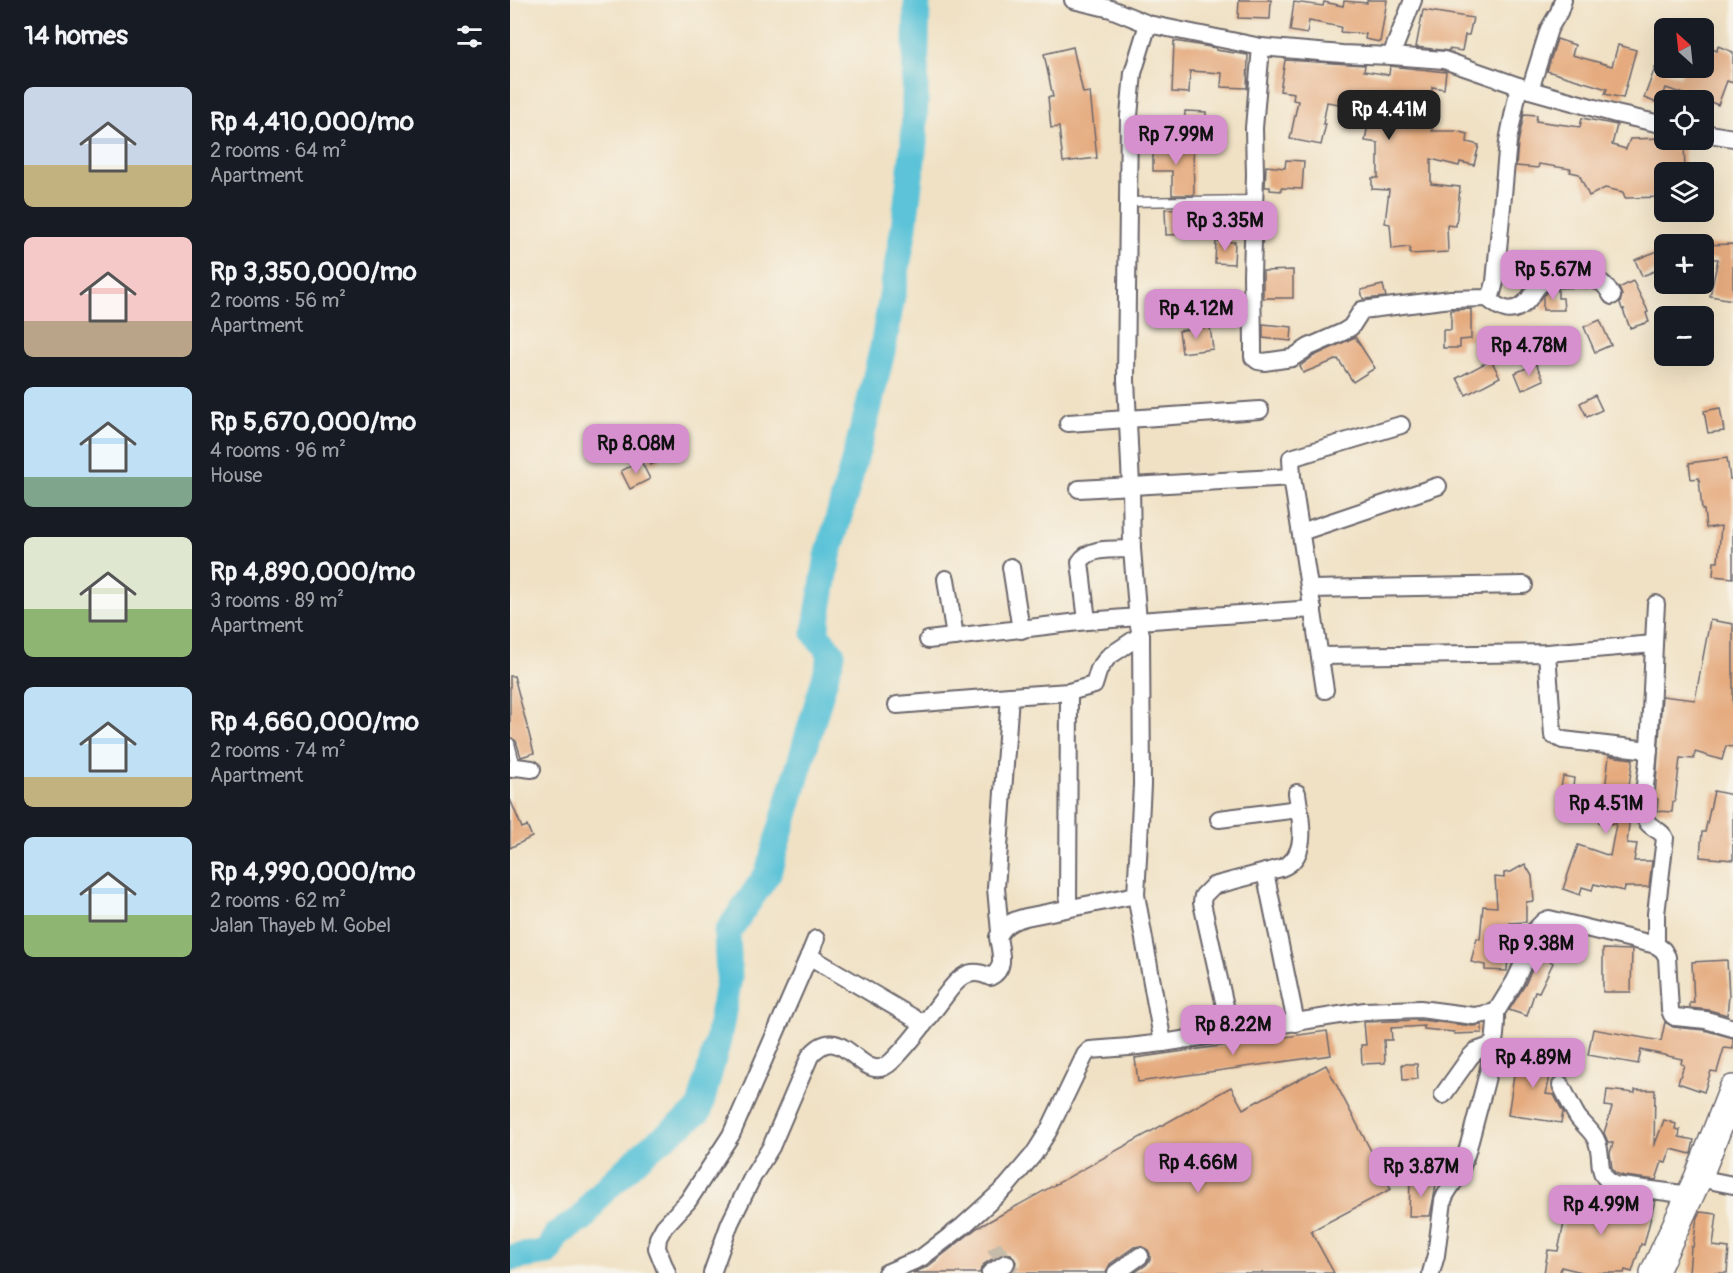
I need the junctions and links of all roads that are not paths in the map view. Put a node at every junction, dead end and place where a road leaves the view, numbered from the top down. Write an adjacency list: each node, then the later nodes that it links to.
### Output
1 (1073, 0): 4 (street)
2 (1413, 0): 6 (street)
3 (1563, 0): 7 (street)
4 (1148, 24): 5 (street); 12 (street)
5 (1260, 47): 6 (street); 11 (street)
6 (1391, 56): 7 (street)
7 (1525, 88): 8 (street); 14 (street)
8 (1654, 122)
9 (1714, 135): 10 (street)
10 (1733, 138)
11 (1255, 200): 12 (lane); 14 (street)
12 (1128, 202): 16 (street)
13 (1612, 296): 14 (street)
14 (1487, 298)
15 (1260, 410): 16 (street)
16 (1128, 419): 17 (street); 20 (street)
17 (1068, 423)
18 (1401, 425): 19 (street)
19 (1292, 477): 20 (street); 23 (street)
20 (1131, 486): 22 (street); 24 (street)
21 (1438, 486): 23 (street)
22 (1079, 489)
23 (1301, 532): 28 (street)
24 (1132, 549): 31 (street); 32 (street)
25 (1011, 567): 33 (street)
26 (946, 579): 34 (street)
27 (1524, 585): 28 (street)
28 (1310, 589): 30 (street)
29 (1656, 604): 36 (street)
30 (1313, 609): 32 (street); 38 (street)
31 (1087, 621): 32 (street); 33 (street)
32 (1139, 624): 40 (street); 48 (street)
33 (1021, 630): 34 (street)
34 (954, 637): 35 (street)
35 (928, 640)
36 (1654, 644): 37 (street); 44 (street)
37 (1547, 653): 38 (street); 44 (street)
38 (1320, 656): 39 (street)
39 (1325, 690)
40 (1069, 692): 41 (street); 49 (street)
41 (1010, 696): 42 (street); 50 (street)
42 (897, 705)
43 (510, 743): 45 (lane)
44 (1649, 750): 52 (street)
45 (519, 768)
46 (1219, 819): 47 (street)
47 (1265, 872): 55 (street); 58 (street)
48 (1136, 896): 49 (street); 59 (street)
49 (1068, 908): 50 (street)
50 (1000, 932): 56 (street)
51 (816, 939): 53 (street)
52 (1656, 945): 54 (street); 57 (street)
53 (808, 956): 56 (street); 68 (street)
54 (1496, 1012): 55 (street); 60 (street)
55 (1296, 1023): 58 (street)
56 (924, 1024): 69 (street)
57 (1733, 1028)
58 (1231, 1033): 59 (street)
59 (1163, 1043): 70 (street)
60 (1493, 1045): 63 (street); 73 (street)
61 (1561, 1085): 65 (street)
62 (1733, 1089): 65 (main road)
63 (1443, 1095)
64 (1733, 1185): 65 (street)
65 (1694, 1187): 74 (main road)
66 (1140, 1256): 72 (street)
67 (1006, 1263): 71 (street)
68 (667, 1273)
69 (712, 1273)
70 (886, 1273)
71 (990, 1273)
72 (1116, 1273)
73 (1431, 1273)
74 (1654, 1273)

